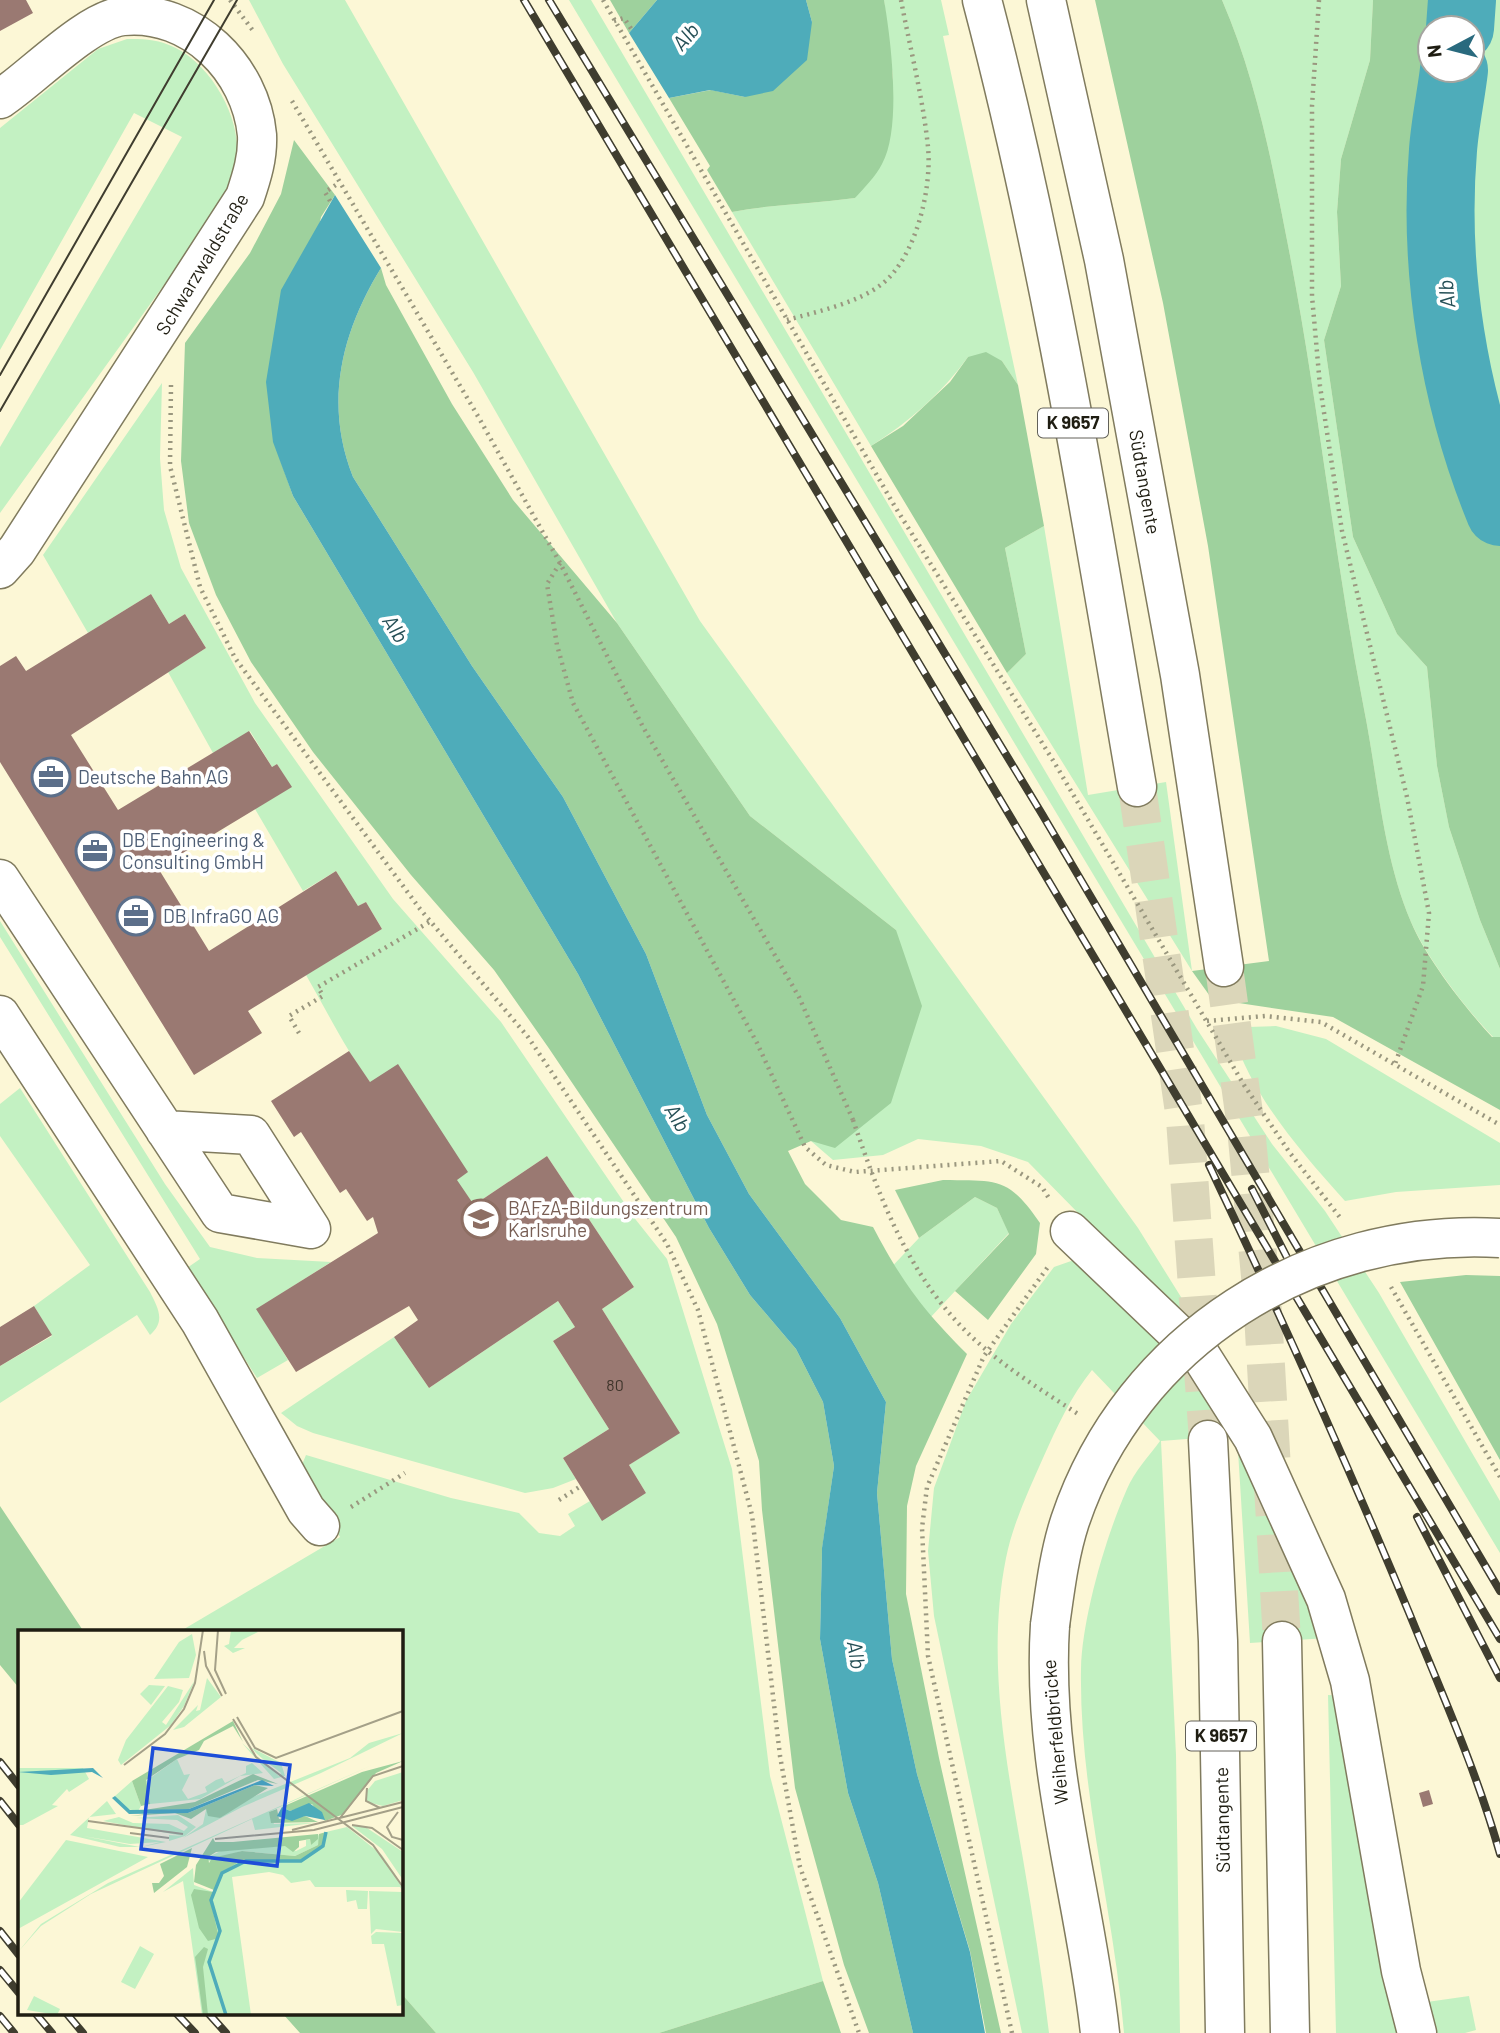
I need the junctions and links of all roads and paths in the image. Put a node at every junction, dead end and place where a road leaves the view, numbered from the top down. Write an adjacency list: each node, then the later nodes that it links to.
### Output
1 (603, 0): 7 (path)
2 (901, 0): 13 (path)
3 (982, 0): 17 (main road, K 9657)
4 (1046, 0): 20 (main road, Südtangente / K 9657)
5 (1319, 0): 24 (path)
6 (188, 13): 10 (main road, Schwarzwaldstraße); 14 (main road, Schwarzwaldstraße)
7 (614, 21): 8 (path); 13 (path)
8 (632, 30)
9 (290, 96): 11 (path)
10 (0, 99)
11 (340, 183): 12 (path); 15 (path)
12 (330, 201)
13 (787, 320): 22 (path)
14 (161, 332): 16 (main road, Schwarzwaldstraße); 19 (path)
15 (560, 563): 28 (path); 31 (path, bridge)
16 (0, 569)
17 (1137, 787)
18 (0, 879): 26 (main road)
19 (431, 921): 23 (path); 39 (path)
20 (1224, 968)
21 (0, 1015): 37 (main road)
22 (1207, 1021): 24 (path); 27 (path)
23 (299, 1033)
24 (1395, 1064): 25 (path)
25 (1500, 1125)
26 (165, 1129)
27 (1348, 1228)
28 (1070, 1231): 40 (path); 44 (main road)
29 (1500, 1238): 41 (main road, Weiherfeldbrücke, bridge)
30 (1389, 1283): 34 (path)
31 (1078, 1414)
32 (1208, 1440): 42 (main road, Südtangente / K 9657)
33 (404, 1473): 37 (path)
34 (1500, 1477)
35 (581, 1486): 36 (path)
36 (559, 1500)
37 (320, 1526)
38 (1282, 1641): 43 (main road, K 9657)
39 (859, 2033)
40 (1012, 2033)
41 (1100, 2033)
42 (1225, 2033)
43 (1290, 2033)
44 (1417, 2033)

